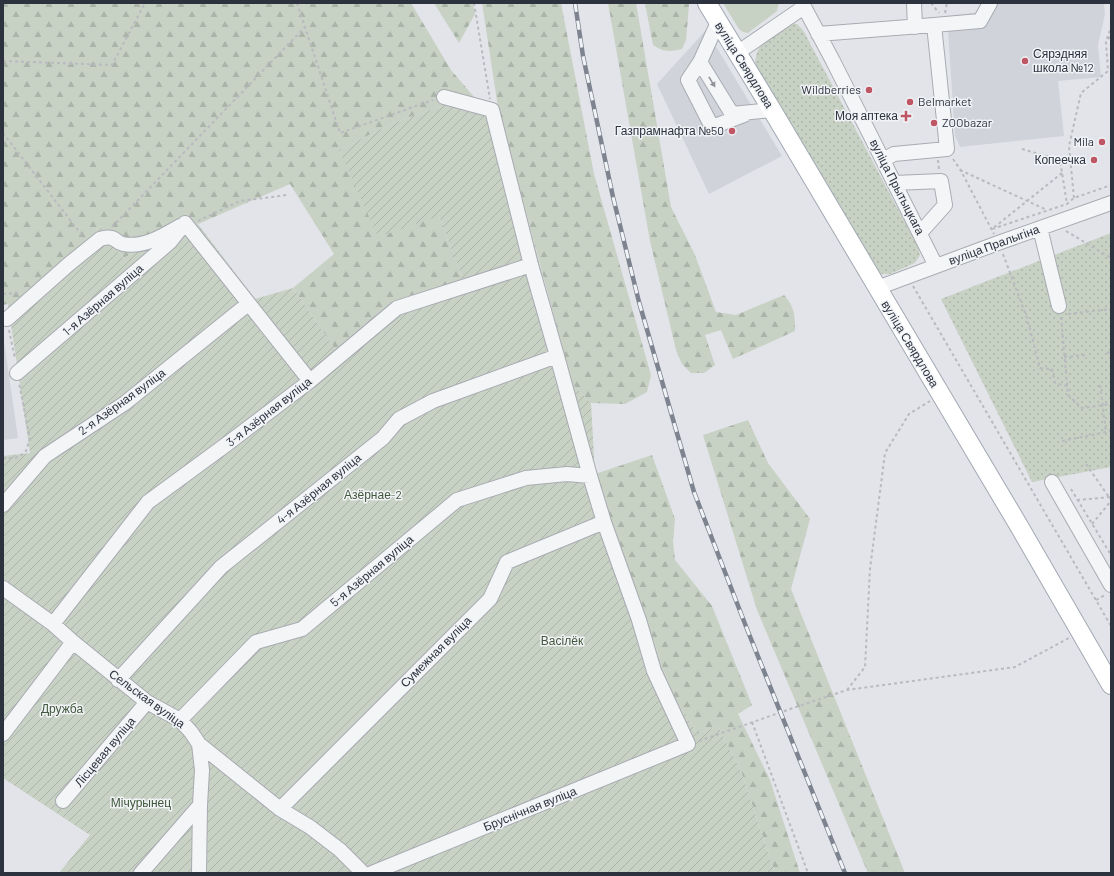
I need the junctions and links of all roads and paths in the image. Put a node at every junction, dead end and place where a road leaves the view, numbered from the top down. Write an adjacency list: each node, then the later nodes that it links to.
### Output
1 (144, 3): 18 (path)
2 (297, 3): 12 (path)
3 (474, 3): 21 (path)
4 (707, 3): 10 (main road, вуліца Свярдлова)
5 (914, 3): 11 (street)
6 (948, 3): 9 (path)
7 (990, 3): 9 (street)
8 (803, 5): 14 (street, вуліца Прытыцкага); 17 (street)
9 (939, 21): 11 (street); 26 (street)
10 (718, 22): 17 (main road, вуліца Свярдлова); 19 (street)
11 (916, 26): 14 (street)
12 (305, 27): 20 (path); 43 (path)
13 (1111, 27): 16 (path)
14 (818, 34): 27 (street, вуліца Прытыцкага)
15 (1111, 35): 16 (path)
16 (1106, 42): 34 (path)
17 (737, 53): 22 (main road, вуліца Свярдлова)
18 (3, 61)
19 (700, 62): 23 (street, one-way to 23); 23 (street)
20 (444, 96): 21 (street)
21 (492, 110): 45 (street)
22 (772, 110): 23 (street); 48 (main road, вуліца Свярдлова)
23 (751, 112)
24 (3, 133): 43 (path)
25 (1022, 149): 29 (path)
26 (942, 150): 27 (street); 28 (path); 30 (path)
27 (883, 160): 31 (street, вуліца Прытыцкага)
28 (960, 170): 35 (path); 40 (path)
29 (1062, 173): 35 (path); 36 (path)
30 (941, 181): 31 (street); 41 (street)
31 (895, 183): 41 (street, вуліца Прытыцкага)
32 (1111, 185): 34 (path)
33 (287, 195): 39 (path)
34 (1074, 198): 36 (path)
35 (1028, 200): 38 (path); 40 (path)
36 (1067, 204): 38 (path)
37 (1110, 205): 38 (street, вуліца Пралыгіна)
38 (1047, 220): 40 (path); 42 (street, вуліца Пралыгіна); 44 (path); 51 (street)
39 (185, 223): 43 (street); 49 (street); 58 (street, 1-я Азёрная вуліца)
40 (992, 229): 42 (path)
41 (920, 233): 46 (street, вуліца Прытыцкага)
42 (998, 242): 46 (street, вуліца Пралыгіна); 60 (path)
43 (95, 243): 52 (street)
44 (1111, 258)
45 (531, 265): 56 (street); 59 (street, 3-я Азёрная вуліца)
46 (936, 266): 48 (street, вуліца Пралыгіна)
47 (910, 282): 82 (path)
48 (877, 288): 62 (main road, вуліца Свярдлова)
49 (248, 304): 59 (street); 76 (street, 2-я Азёрная вуліца)
50 (1111, 309): 51 (path)
51 (1062, 311): 57 (path)
52 (7, 319): 58 (path)
53 (1111, 352): 54 (path)
54 (1107, 353)
55 (1085, 355): 57 (path)
56 (557, 356): 70 (street); 87 (street, 4-я Азёрная вуліца)
57 (1064, 357): 60 (path)
58 (17, 373): 68 (path)
59 (310, 381): 83 (street, 3-я Азёрная вуліца)
60 (1067, 386): 64 (path)
61 (1100, 386): 64 (path)
62 (940, 394): 85 (main road, вуліца Свярдлова); 89 (path)
63 (1111, 404): 64 (path)
64 (1103, 405): 65 (path)
65 (1106, 432): 66 (path); 67 (path)
66 (1111, 432)
67 (1062, 441)
68 (3, 458)
69 (1086, 464): 73 (path)
70 (590, 476): 77 (street); 91 (street, 5-я Азёрная вуліца)
71 (1052, 482): 81 (street)
72 (1069, 486): 74 (path)
73 (1110, 497): 74 (path); 75 (path)
74 (1077, 500): 78 (path)
75 (1111, 500): 78 (path)
76 (3, 505)
77 (604, 522): 95 (street); 98 (street, Сумежная вуліца)
78 (1092, 524): 79 (path)
79 (1111, 555)
80 (3, 588): 83 (street, Сельская вуліца)
81 (1108, 590): 82 (path)
82 (1096, 600): 84 (path)
83 (53, 624): 86 (street, Сельская вуліца)
84 (1111, 626)
85 (1080, 632): 88 (main road, вуліца Свярдлова); 89 (path)
86 (73, 642): 87 (street, Сельская вуліца); 93 (street)
87 (118, 680): 90 (street, Сельская вуліца)
88 (1111, 686)
89 (847, 690): 92 (path)
90 (146, 702): 91 (street, Сельская вуліца); 96 (street, Лісцевая вуліца)
91 (180, 720): 94 (street, Сельская вуліца)
92 (752, 722): 95 (path); 102 (path)
93 (3, 734)
94 (199, 744): 97 (street); 98 (street, Сельская вуліца)
95 (688, 744): 99 (street, Бруснічная вуліца)
96 (63, 801)
97 (200, 805): 100 (street); 101 (street)
98 (280, 809): 99 (street, Сельская вуліца)
99 (363, 872)
100 (141, 873)
101 (199, 873)
102 (808, 873)

